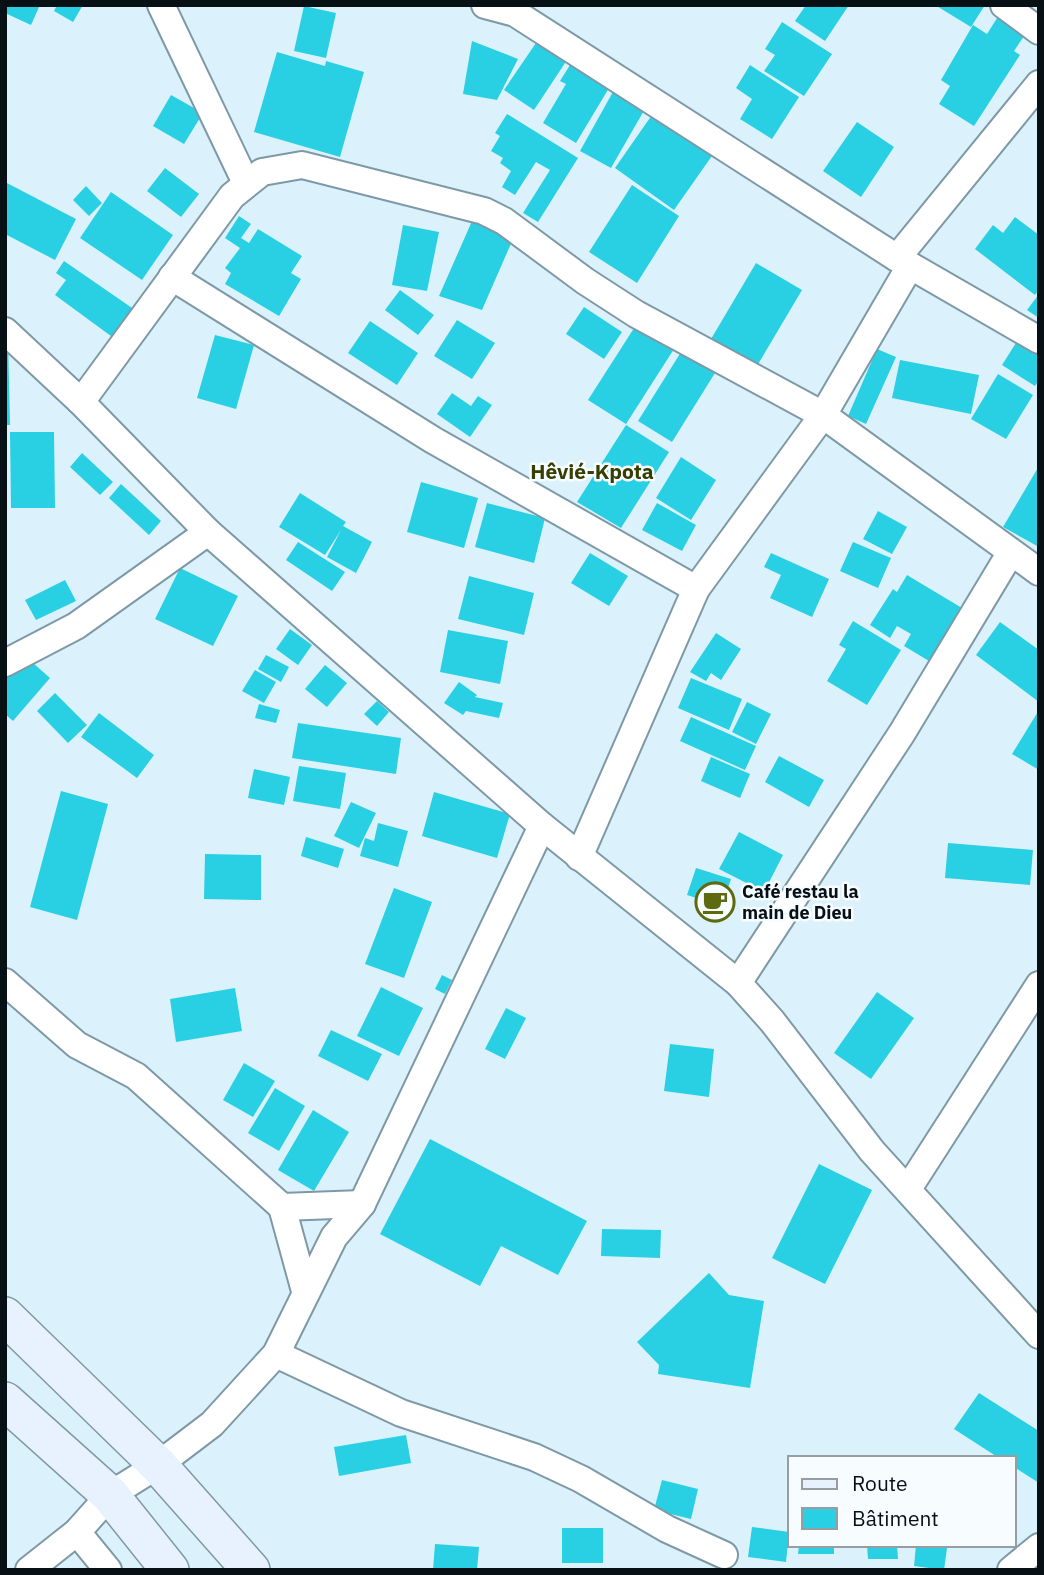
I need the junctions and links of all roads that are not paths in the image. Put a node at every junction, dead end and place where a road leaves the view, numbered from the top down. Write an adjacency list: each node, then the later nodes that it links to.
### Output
1 (161, 5): 7 (street)
2 (485, 5): 4 (street)
3 (1004, 5): 5 (street)
4 (517, 9): 8 (street)
5 (1039, 31)
6 (1039, 84): 8 (street)
7 (246, 183): 9 (street); 13 (street)
8 (904, 262): 11 (street); 13 (street)
9 (172, 277): 12 (street); 17 (street)
10 (5, 331): 12 (street)
11 (1039, 340)
12 (81, 402): 14 (street)
13 (823, 415): 15 (street); 17 (street)
14 (208, 532): 18 (street); 19 (street)
15 (1011, 552): 16 (street); 22 (street)
16 (1039, 572)
17 (696, 589): 20 (street)
18 (5, 663)
19 (542, 826): 20 (street); 25 (street)
20 (579, 857): 22 (street)
21 (5, 982): 26 (street)
22 (738, 983): 24 (street)
23 (1038, 988): 24 (street)
24 (908, 1189): 29 (street)
25 (362, 1204): 26 (street); 27 (street)
26 (282, 1207): 27 (street)
27 (305, 1292): 30 (street)
28 (5, 1316): 32 (main road)
29 (1039, 1335)
30 (276, 1353): 32 (street); 36 (street)
31 (5, 1401): 33 (main road)
32 (158, 1465): 33 (street); 40 (main road)
33 (110, 1495): 34 (street); 39 (main road)
34 (77, 1532): 37 (street); 38 (street)
35 (1039, 1547): 41 (street)
36 (724, 1555)
37 (29, 1570)
38 (108, 1570)
39 (170, 1570)
40 (251, 1570)
41 (1011, 1570)

